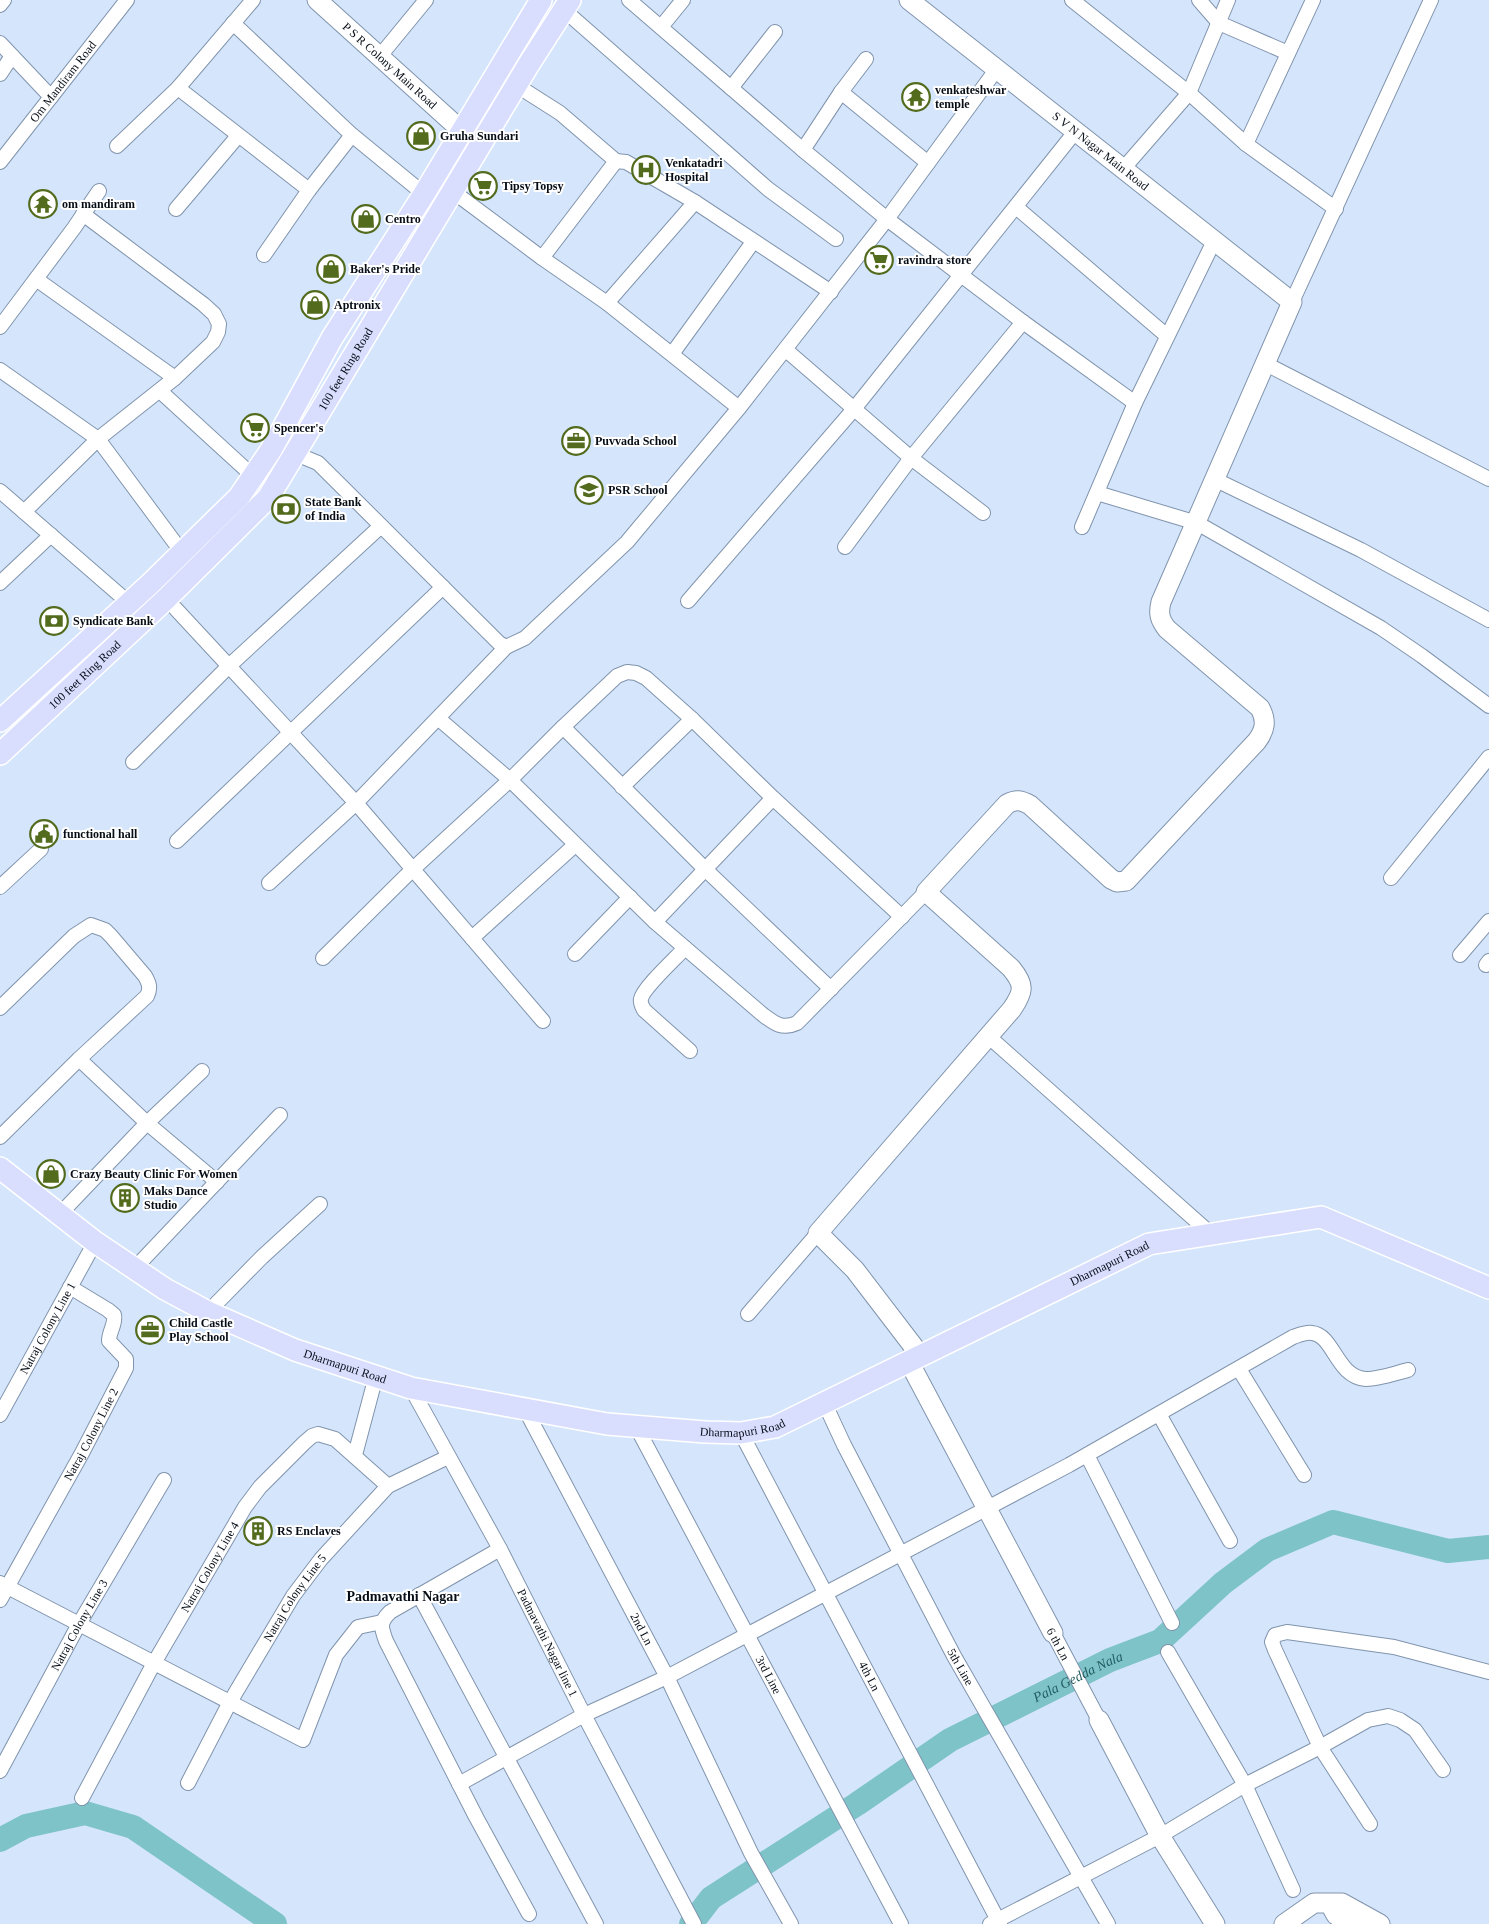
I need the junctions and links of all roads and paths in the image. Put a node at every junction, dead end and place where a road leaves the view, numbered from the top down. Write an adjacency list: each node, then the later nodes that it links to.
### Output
1 (4, 0): 15 (street)
2 (127, 0): 33 (street, Om Mandiram Road)
3 (253, 0): 17 (street)
4 (317, 0): 24 (street, P S R Colony Main Road)
5 (426, 0): 24 (street)
6 (541, 0): 34 (main road, 100 feet Ring Road)
7 (629, 0): 19 (street)
8 (683, 0): 19 (street)
9 (910, 0): 26 (street, S V N Nagar Main Road)
10 (1072, 0): 32 (street)
11 (1199, 0): 18 (street)
12 (1228, 0): 18 (street)
13 (1313, 0): 22 (street)
14 (1431, 0): 53 (street)
15 (0, 5)
16 (567, 5): 28 (main road, 100 feet Ring Road); 56 (street)
17 (233, 23): 29 (street); 36 (street)
18 (1219, 23): 22 (street); 32 (street)
19 (661, 28): 30 (street)
20 (775, 32): 30 (street)
21 (0, 43): 23 (street)
22 (1288, 53): 38 (street)
23 (12, 56): 27 (street); 33 (street)
24 (380, 56): 34 (street, P S R Colony Main Road)
25 (866, 59): 31 (street)
26 (996, 70): 35 (street, S V N Nagar Main Road); 43 (street)
27 (0, 74)
28 (516, 85): 41 (street); 48 (main road, 100 feet Ring Road)
29 (178, 88): 37 (street); 39 (street)
30 (731, 88): 40 (street)
31 (841, 92): 40 (street); 43 (street)
32 (1189, 92): 38 (street); 44 (street)
33 (51, 97): 42 (street, Om Mandiram Road)
34 (462, 131): 45 (main road, 100 feet Ring Road)
35 (1075, 132): 44 (street, S V N Nagar Main Road); 51 (street)
36 (352, 135): 46 (street); 49 (street)
37 (238, 136): 46 (street); 52 (street)
38 (1246, 144): 53 (street)
39 (117, 146)
40 (803, 150): 55 (street)
41 (616, 161): 50 (street); 60 (street)
42 (0, 162)
43 (928, 163): 55 (street)
44 (1123, 170): 57 (street, S V N Nagar Main Road)
45 (435, 175): 48 (street); 49 (main road, 100 feet Ring Road)
46 (309, 190): 59 (street)
47 (99, 191): 54 (street)
48 (452, 191): 60 (street); 79 (main road, 100 feet Ring Road)
49 (424, 194): 81 (main road, 100 feet Ring Road)
50 (694, 202): 58 (street); 65 (street)
51 (1016, 207): 61 (street); 68 (street)
52 (176, 209)
53 (1336, 209): 64 (street)
54 (82, 214): 62 (street); 73 (street)
55 (887, 219): 61 (street); 63 (street)
56 (836, 239)
57 (1214, 241): 64 (street, S V N Nagar Main Road); 68 (street)
58 (753, 242): 63 (street); 70 (street)
59 (264, 255)
60 (542, 258): 65 (street)
61 (961, 275): 66 (street); 77 (street)
62 (36, 279): 67 (street); 73 (street)
63 (831, 292): 69 (street)
64 (1292, 302): 71 (street)
65 (607, 303): 70 (street)
66 (1023, 322): 75 (street); 80 (street)
67 (0, 327)
68 (1167, 336): 75 (street)
69 (786, 350): 76 (street); 77 (street)
70 (672, 354): 76 (street)
71 (1266, 364): 82 (street); 83 (street)
72 (0, 370): 78 (street)
73 (175, 378): 74 (street)
74 (160, 391): 78 (street); 81 (street)
75 (1135, 403): 85 (street)
76 (739, 408): 101 (street)
77 (854, 409): 80 (street); 98 (street)
78 (98, 439): 86 (street); 93 (street)
79 (296, 454): 89 (street); 97 (main road, 100 feet Ring Road)
80 (911, 458): 87 (street); 92 (street)
81 (254, 476): 93 (main road, 100 feet Ring Road)
82 (1214, 479): 88 (street); 100 (street)
83 (1489, 479)
84 (0, 491): 86 (street)
85 (1098, 493): 88 (street); 90 (street)
86 (24, 512): 91 (street)
87 (983, 513)
88 (1197, 523): 103 (street); 124 (street)
89 (381, 526): 96 (street); 102 (street)
90 (1082, 526)
91 (51, 535): 94 (street); 99 (street)
92 (845, 547)
93 (181, 552): 95 (main road, 100 feet Ring Road)
94 (0, 583)
95 (151, 583): 97 (street); 99 (main road, 100 feet Ring Road)
96 (443, 587): 101 (street); 108 (street)
97 (166, 598): 102 (street); 109 (main road, 100 feet Ring Road)
98 (688, 601)
99 (129, 603): 106 (main road, 100 feet Ring Road)
100 (1489, 620)
101 (506, 647): 104 (street)
102 (229, 666): 108 (street); 111 (street)
103 (1489, 706)
104 (439, 719): 112 (street); 115 (street)
105 (692, 719): 107 (street); 113 (street); 114 (street)
106 (0, 722)
107 (563, 727): 112 (street); 113 (street)
108 (291, 733): 115 (street); 116 (street)
109 (0, 754)
110 (1489, 756): 121 (street)
111 (133, 762)
112 (510, 780): 117 (street); 119 (street)
113 (622, 787): 120 (street)
114 (773, 798): 120 (street); 126 (street)
115 (356, 803): 119 (street); 122 (street)
116 (177, 841)
117 (575, 845): 125 (street); 129 (street)
118 (41, 848): 123 (street)
119 (413, 869): 129 (street); 133 (street)
120 (706, 870): 128 (street); 134 (street)
121 (1391, 878)
122 (269, 883)
123 (0, 887)
124 (926, 892): 126 (street); 137 (street)
125 (630, 897): 128 (street); 131 (street)
126 (902, 917): 134 (street)
127 (1489, 920): 132 (street)
128 (655, 922): 130 (street)
129 (472, 938): 136 (street)
130 (685, 948): 134 (street); 138 (street)
131 (575, 954)
132 (1460, 955)
133 (323, 958)
134 (831, 989)
135 (0, 1008): 139 (street)
136 (543, 1021)
137 (988, 1036): 148 (street); 149 (street)
138 (690, 1051)
139 (79, 1058): 142 (street); 143 (street)
140 (202, 1071): 142 (street)
141 (280, 1115): 145 (street)
142 (146, 1123): 145 (street); 147 (street)
143 (0, 1137)
144 (2, 1174): 147 (main road, Dharmapuri Road)
145 (217, 1182): 151 (street)
146 (320, 1204): 154 (street)
147 (60, 1214): 150 (main road, Dharmapuri Road)
148 (818, 1233): 155 (street); 156 (street, 6 th Ln)
149 (1211, 1234): 153 (main road, Dharmapuri Road); 156 (main road, Dharmapuri Road)
150 (95, 1242): 151 (main road, Dharmapuri Road); 152 (street, Natraj Colony Line 1)
151 (135, 1268): 154 (main road, Dharmapuri Road)
152 (70, 1287): 164 (street, Natraj Colony Line 1); 177 (street, Natraj Colony Line 2)
153 (1489, 1288)
154 (208, 1312): 159 (main road, Dharmapuri Road)
155 (748, 1314)
156 (914, 1358): 161 (main road, Dharmapuri Road); 173 (street, 6 th Ln)
157 (1239, 1369): 158 (street); 163 (street); 170 (street)
158 (1408, 1370)
159 (376, 1376): 160 (main road, Dharmapuri Road); 167 (street)
160 (411, 1388): 162 (main road, Dharmapuri Road); 169 (street, Padmavathi Nagar line 1)
161 (824, 1402): 166 (main road, Dharmapuri Road); 176 (street, 5th Line)
162 (525, 1409): 165 (main road, Dharmapuri Road); 189 (street, 2nd Ln)
163 (1159, 1414): 168 (street); 174 (street)
164 (0, 1415)
165 (636, 1426): 166 (main road, Dharmapuri Road); 185 (street, 3rd Line)
166 (741, 1433): 178 (street, 4th Ln)
167 (355, 1455): 172 (street, Natraj Colony Line 4); 187 (street, Natraj Colony Line 4)
168 (1087, 1455): 173 (street); 182 (street)
169 (448, 1458): 172 (street, Natraj Colony Line 5); 175 (street, Padmavathi Nagar line 1)
170 (1304, 1475)
171 (164, 1480): 183 (street, Natraj Colony Line 3)
172 (388, 1486): 190 (street, Natraj Colony Line 5)
173 (987, 1509): 176 (street); 184 (street, 6 th Ln)
174 (1230, 1541)
175 (500, 1549): 179 (street); 191 (street, Padmavathi Nagar line 1)
176 (901, 1554): 178 (street); 203 (street, 5th Line)
177 (4, 1585): 180 (street, Natraj Colony Line 2); 183 (street)
178 (827, 1593): 185 (street); 207 (street, 4th Ln)
179 (419, 1595): 181 (street); 194 (street)
180 (0, 1600)
181 (382, 1622): 190 (street); 198 (street)
182 (1172, 1623)
183 (79, 1624): 187 (street); 196 (street, Natraj Colony Line 3)
184 (1053, 1633): 192 (street, 6 th Ln)
185 (747, 1635): 189 (street); 211 (street, 3rd Line)
186 (1168, 1652): 199 (street)
187 (154, 1662): 190 (street); 200 (street, Natraj Colony Line 4)
188 (1489, 1672): 193 (street)
189 (667, 1677): 191 (street); 210 (street, 2nd Ln)
190 (230, 1702): 197 (street, Natraj Colony Line 5)
191 (584, 1715): 194 (street); 209 (street, Padmavathi Nagar line 1)
192 (1099, 1720): 202 (street, 6 th Ln)
193 (1320, 1747): 195 (street); 199 (street); 201 (street)
194 (507, 1757): 198 (street); 208 (street)
195 (1443, 1770)
196 (0, 1771)
197 (188, 1783)
198 (459, 1784): 206 (street)
199 (1245, 1785): 202 (street); 204 (street)
200 (82, 1798)
201 (1370, 1824)
202 (1160, 1836): 203 (street); 213 (street, 6 th Ln)
203 (1082, 1877): 207 (street); 212 (street, 5th Line)
204 (1293, 1890)
205 (1330, 1904): 214 (street); 215 (street); 216 (street)
206 (529, 1914)
207 (996, 1923)
208 (596, 1924)
209 (694, 1924)
210 (791, 1924)
211 (901, 1924)
212 (1108, 1924)
213 (1215, 1924)
214 (1284, 1924)
215 (1352, 1924)
216 (1380, 1924)

